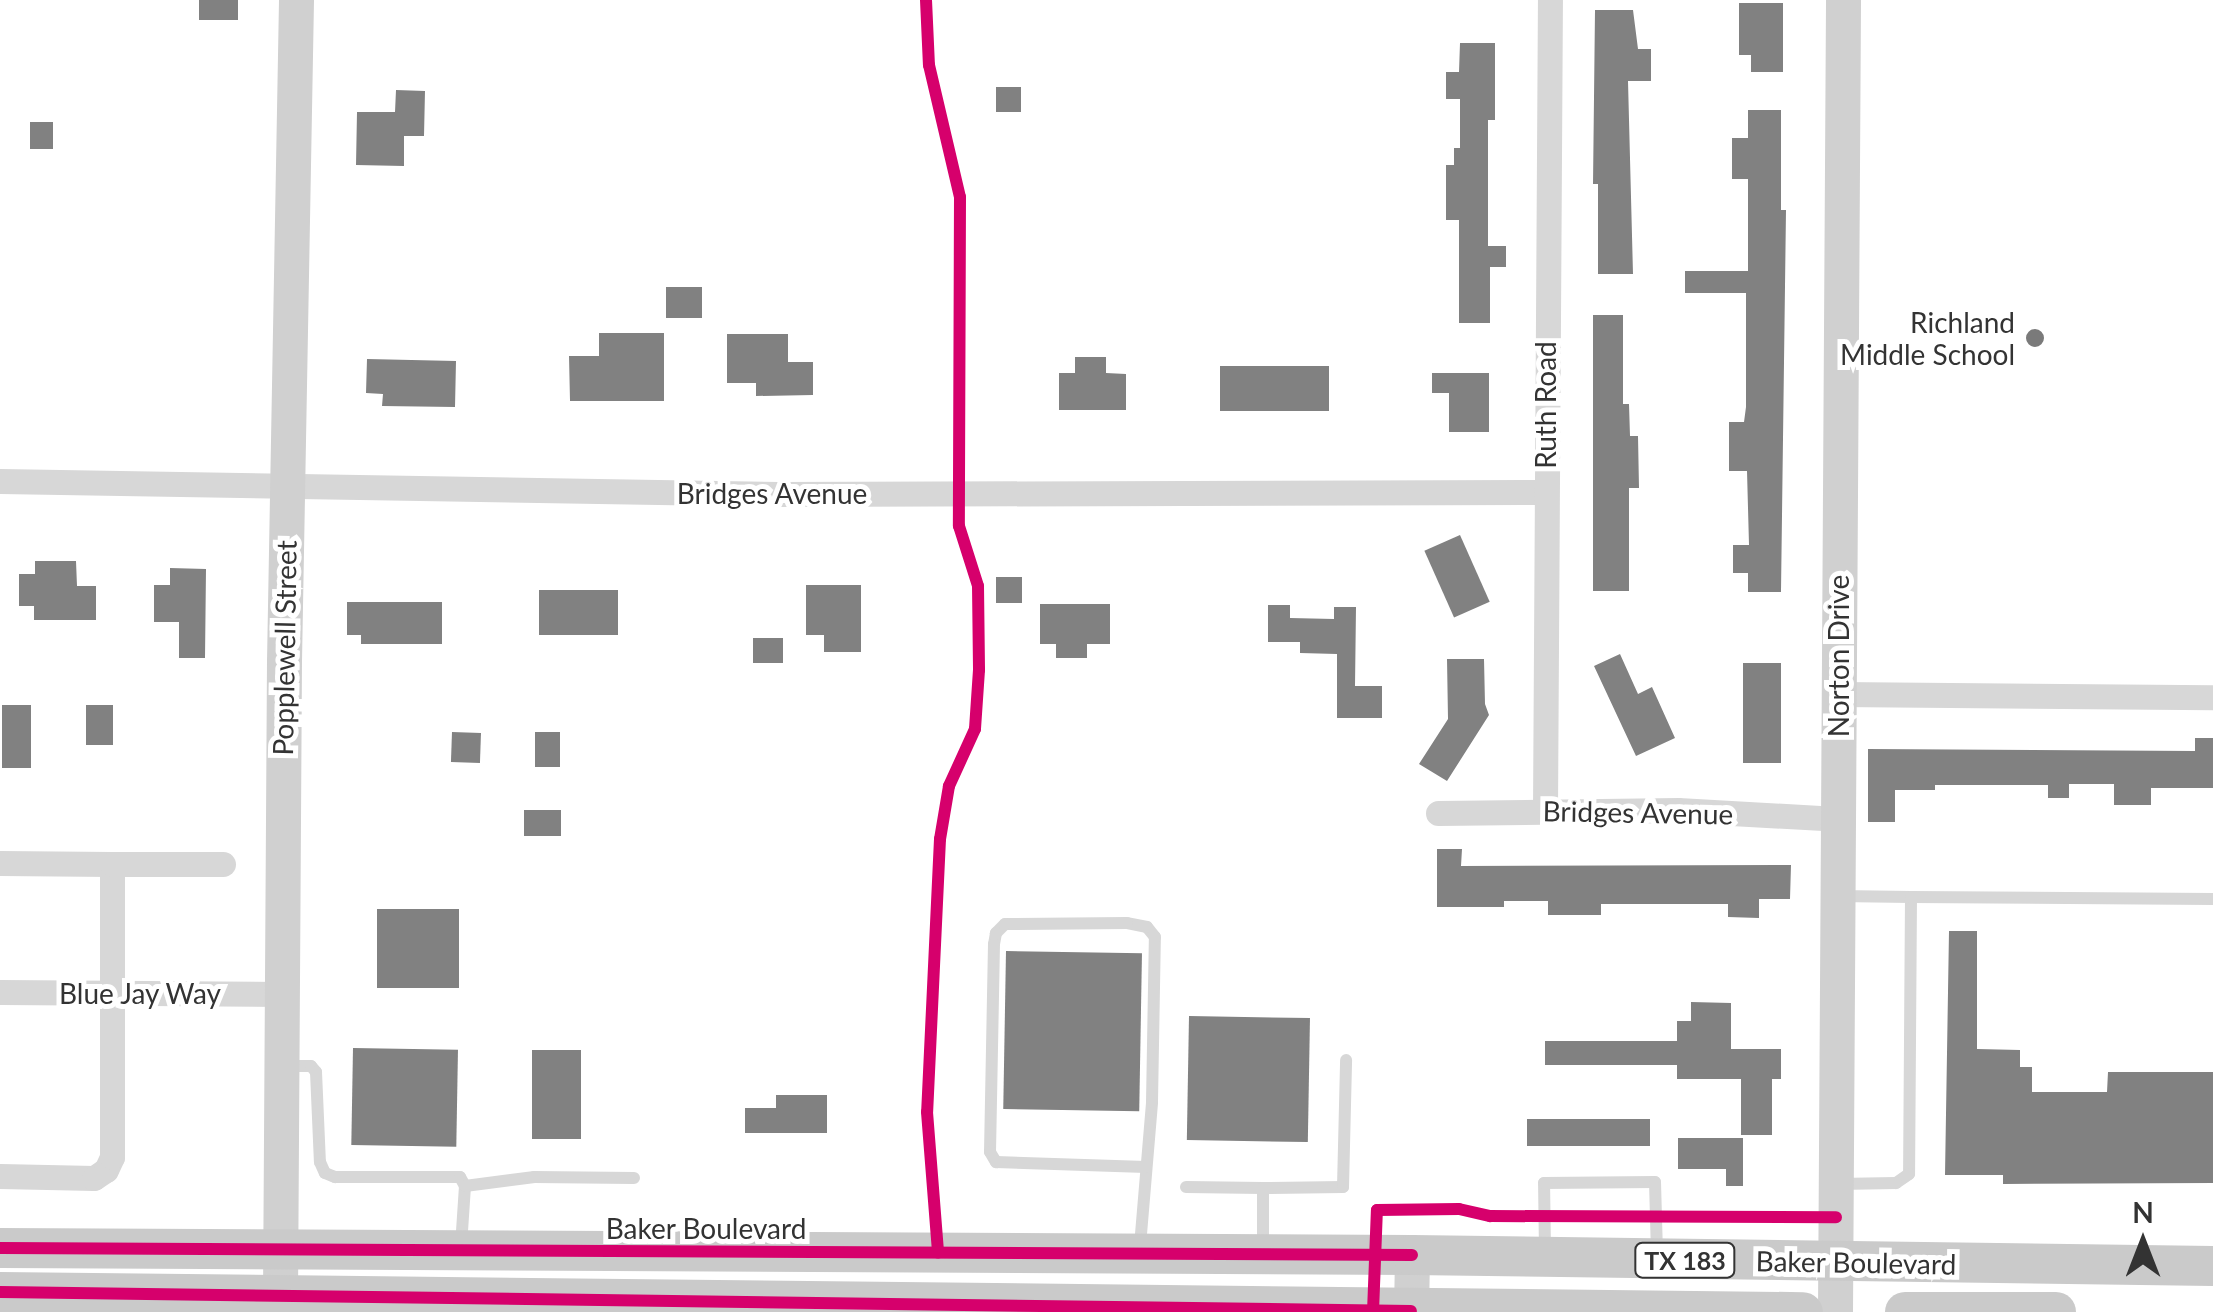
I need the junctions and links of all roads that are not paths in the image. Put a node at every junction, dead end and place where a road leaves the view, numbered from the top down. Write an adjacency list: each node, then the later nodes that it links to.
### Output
1 (296, 0): 5 (street, Popplewell Street)
2 (1550, 0): 6 (street, Ruth Road)
3 (1843, 0): 7 (street, Norton Drive)
4 (0, 482): 5 (street, Bridges Avenue)
5 (286, 486): 6 (street, Bridges Avenue); 20 (street, Popplewell Street)
6 (1545, 492): 9 (street, Ruth Road)
7 (1838, 694): 8 (street); 11 (street, Norton Drive)
8 (2213, 697)
9 (1545, 810): 10 (street, Bridges Avenue); 11 (street, Bridges Avenue)
10 (1438, 813)
11 (1837, 818): 15 (street, Norton Drive)
12 (0, 863): 13 (street)
13 (112, 864): 14 (street); 19 (street)
14 (223, 864)
15 (1837, 896): 16 (lane); 26 (street, Norton Drive)
16 (1911, 897): 17 (lane); 26 (lane)
17 (2213, 899)
18 (0, 992): 19 (street, Blue Jay Way)
19 (111, 992): 20 (street, Blue Jay Way); 24 (street)
20 (281, 994): 22 (street, Popplewell Street)
21 (1346, 1060): 29 (lane)
22 (280, 1066): 27 (lane); 31 (street, Popplewell Street)
23 (1146, 1168): 23 (lane); 33 (lane)
24 (0, 1176)
25 (634, 1178): 27 (lane)
26 (1836, 1184): 38 (street, Norton Drive)
27 (465, 1186): 32 (lane)
28 (1186, 1187): 29 (lane)
29 (1263, 1188): 34 (lane)
30 (0, 1248): 31 (main road, Baker Boulevard / TX 183)
31 (280, 1250): 32 (main road, Baker Boulevard / TX 183); 41 (street, Popplewell Street)
32 (461, 1252): 33 (main road, Baker Boulevard / TX 183)
33 (1140, 1254): 34 (main road, Baker Boulevard / TX 183)
34 (1263, 1255): 35 (main road, Baker Boulevard / TX 183)
35 (1412, 1255): 36 (main road, Baker Boulevard / TX 183); 43 (street)
36 (1545, 1258): 37 (main road, Baker Boulevard / TX 183); 37 (lane)
37 (1657, 1260): 38 (main road, Baker Boulevard / TX 183)
38 (1836, 1262): 39 (main road, Baker Boulevard / TX 183); 45 (street, Norton Drive)
39 (2213, 1266)
40 (0, 1292): 42 (main road, Baker Boulevard / TX 183)
41 (280, 1297): 42 (main road, Baker Boulevard / TX 183); 43 (main road, Baker Boulevard / TX 183)
42 (170, 1304)
43 (1411, 1311): 44 (main road, Baker Boulevard / TX 183)
44 (1803, 1312)
45 (1835, 1312)
46 (1905, 1312): 47 (main road, Baker Boulevard)
47 (1995, 1312): 48 (main road, Baker Boulevard)
48 (2056, 1312)

